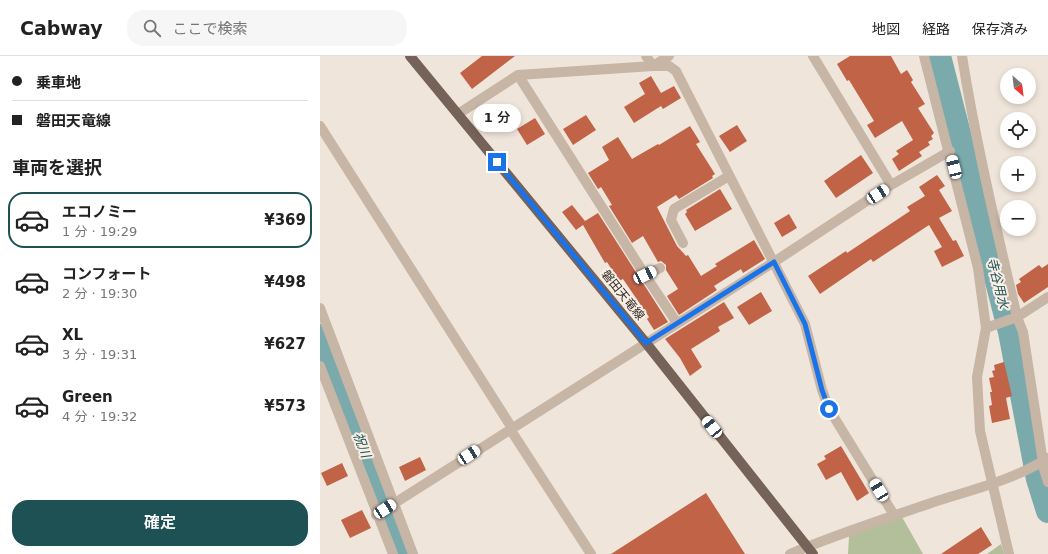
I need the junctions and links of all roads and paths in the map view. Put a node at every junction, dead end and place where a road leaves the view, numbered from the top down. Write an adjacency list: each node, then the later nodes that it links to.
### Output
1 (410, 56): 9 (main road, 磐田天竜線)
2 (646, 56): 7 (street)
3 (669, 56): 7 (street)
4 (813, 56): 13 (street)
5 (924, 56): 11 (street)
6 (962, 56): 20 (street)
7 (653, 66): 8 (street); 12 (street)
8 (518, 75): 9 (street); 17 (street)
9 (458, 114): 23 (main road, 磐田天竜線)
10 (320, 126): 25 (street)
11 (950, 152): 13 (street); 22 (street)
12 (729, 176): 14 (street); 15 (street)
13 (891, 185): 15 (street)
14 (683, 243)
15 (774, 262): 21 (street); 31 (street)
16 (660, 268): 17 (street)
17 (645, 275): 21 (street)
18 (1048, 297): 20 (street)
19 (320, 308): 29 (street)
20 (1010, 320): 22 (street); 26 (street)
21 (677, 323): 23 (street)
22 (986, 328): 28 (street)
23 (646, 343): 25 (street); 32 (main road, 磐田天竜線)
24 (320, 366): 30 (street)
25 (511, 428): 29 (street); 35 (street)
26 (1046, 459): 27 (street); 28 (street)
27 (1048, 482)
28 (992, 483): 31 (street); 37 (street)
29 (394, 503): 30 (street); 34 (street)
30 (376, 515): 33 (street)
31 (894, 515): 32 (street)
32 (810, 550): 36 (street)
33 (393, 554)
34 (413, 554)
35 (591, 554)
36 (790, 554)
37 (1009, 554)

